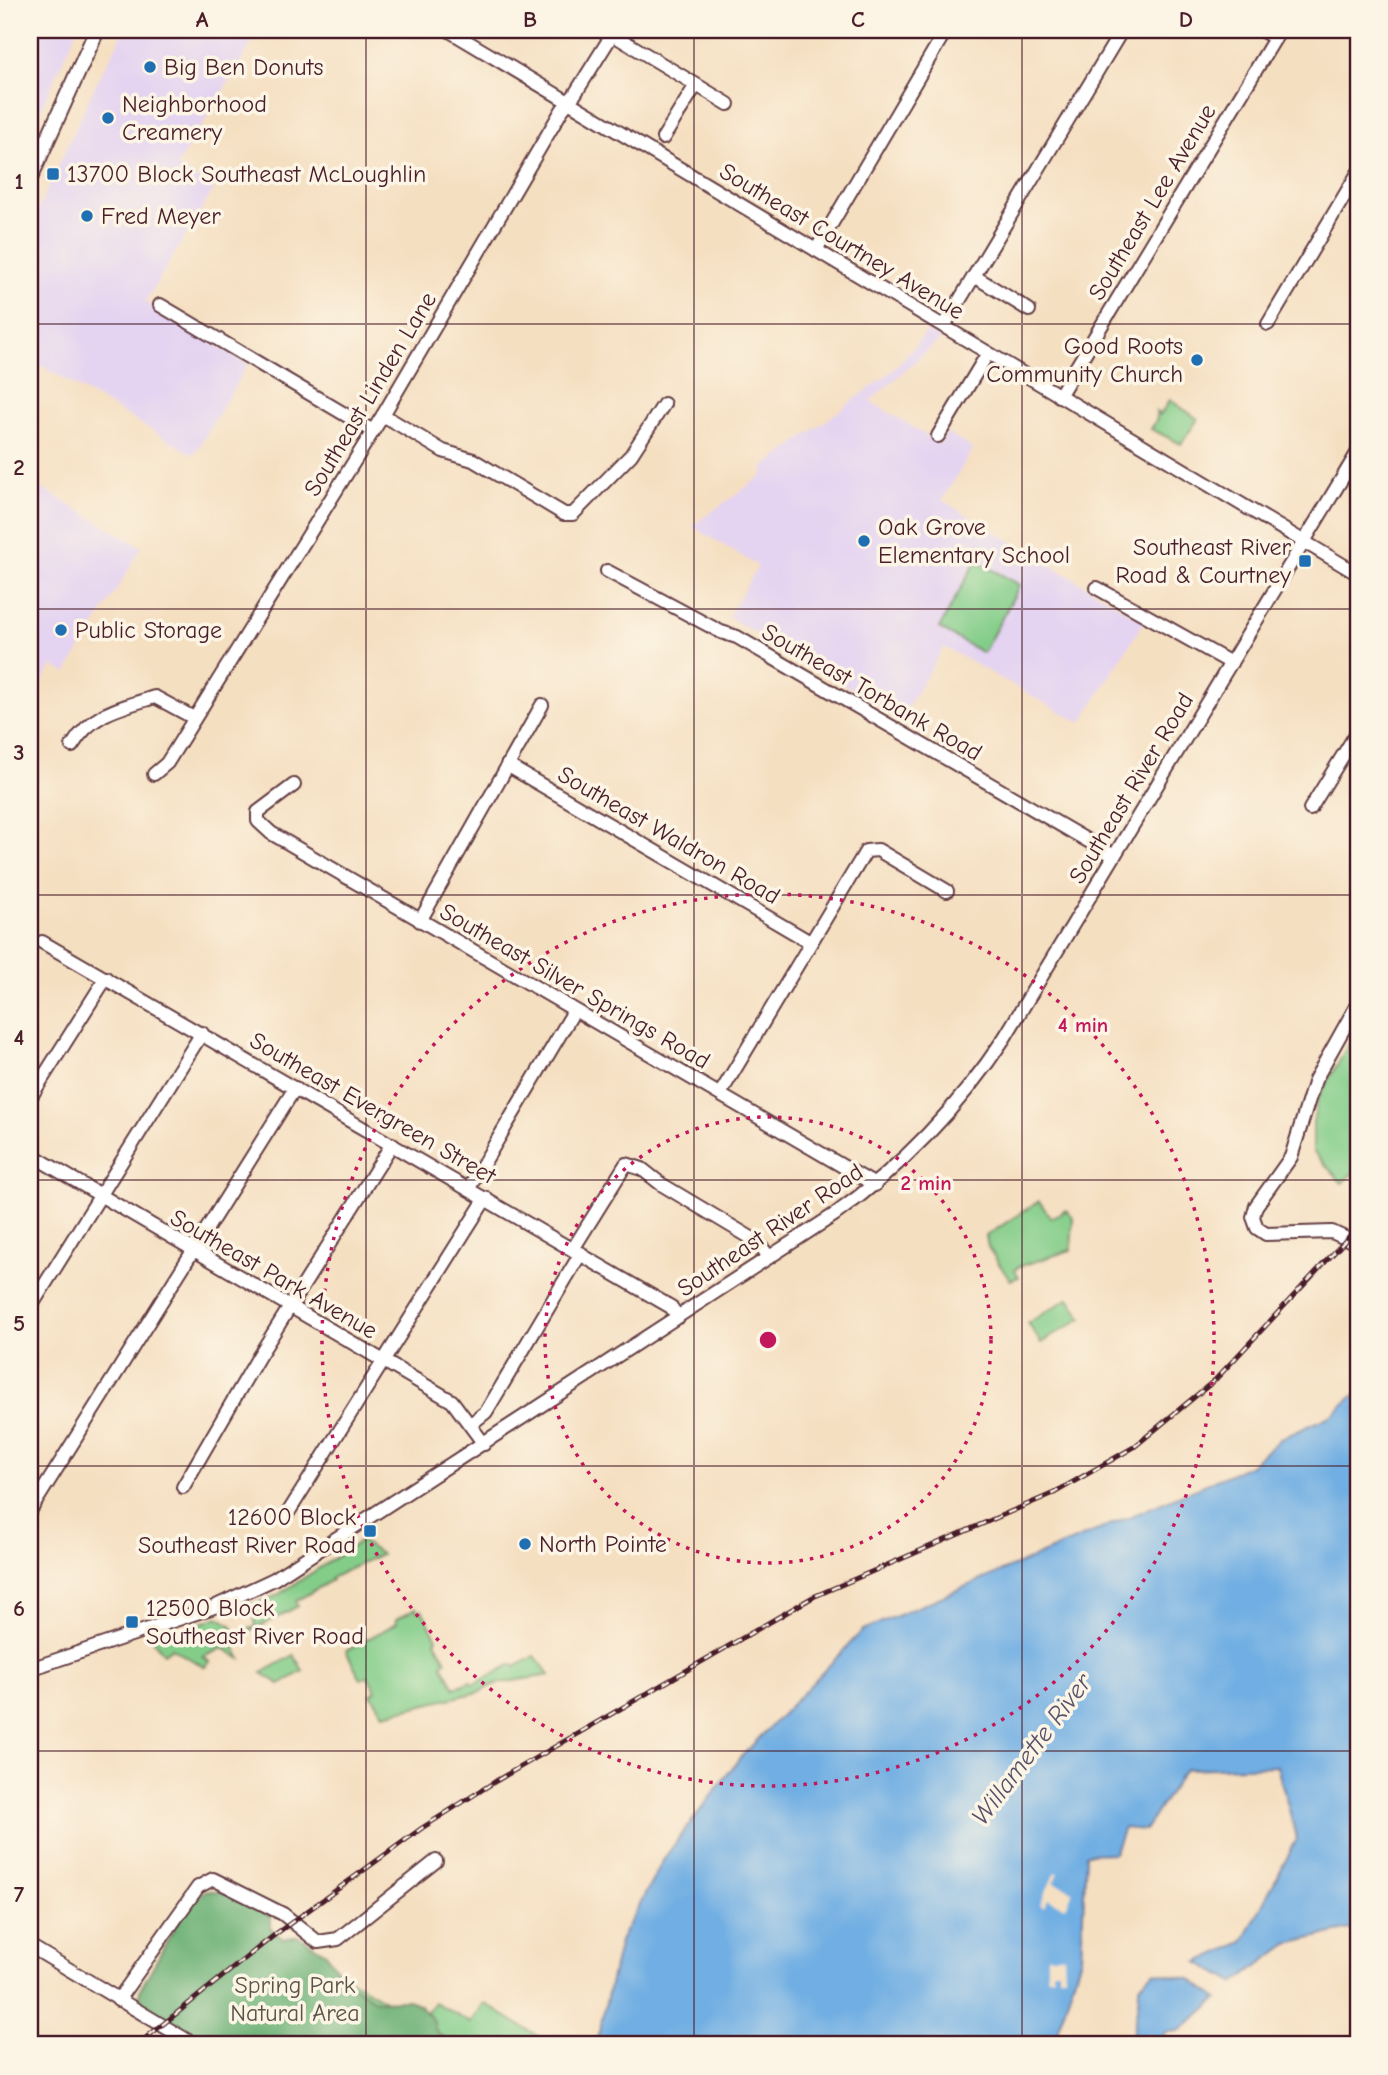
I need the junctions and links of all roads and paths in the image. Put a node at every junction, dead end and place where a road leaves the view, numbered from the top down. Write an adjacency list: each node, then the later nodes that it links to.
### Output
1 (97, 30): 13 (main road)
2 (448, 30): 9 (street, Southeast Courtney Avenue)
3 (946, 30): 14 (street)
4 (1122, 30): 15 (street)
5 (1261, 30): 7 (street)
6 (613, 32): 8 (street); 9 (street, Southeast Linden Lane)
7 (1278, 34): 21 (street, Southeast Lee Avenue)
8 (696, 85): 10 (street); 11 (street)
9 (569, 102): 14 (street, Southeast Courtney Avenue); 23 (street, Southeast Linden Lane)
10 (728, 104)
11 (663, 138)
12 (1358, 173): 19 (street)
13 (30, 178)
14 (816, 250): 18 (street, Southeast Courtney Avenue)
15 (974, 276): 17 (street); 18 (street)
16 (160, 305): 24 (street)
17 (1029, 310)
18 (946, 322): 20 (street, Southeast Courtney Avenue)
19 (1268, 324)
20 (988, 353): 21 (street, Southeast Courtney Avenue); 25 (street)
21 (1059, 396): 27 (street, Southeast Courtney Avenue)
22 (664, 404): 23 (street)
23 (383, 415): 24 (street, Southeast Linden Lane)
24 (373, 431): 33 (street, Southeast Linden Lane)
25 (938, 436)
26 (1358, 452): 27 (street, Southeast River Road)
27 (1304, 542): 29 (street, Southeast Courtney Avenue); 31 (street, Southeast River Road)
28 (607, 571): 40 (street, Southeast Torbank Road)
29 (1358, 574)
30 (1097, 588): 31 (street)
31 (1231, 663): 40 (street, Southeast River Road)
32 (541, 705): 36 (street)
33 (194, 718): 35 (street); 37 (street, Southeast Linden Lane)
34 (1358, 731): 39 (street)
35 (72, 746)
36 (507, 765): 42 (street); 44 (street, Southeast Waldron Road)
37 (154, 774)
38 (294, 785): 42 (street, Southeast Silver Springs Road)
39 (1310, 809)
40 (1114, 856): 54 (street, Southeast River Road)
41 (947, 891): 44 (street)
42 (420, 921): 47 (street, Southeast Silver Springs Road)
43 (43, 942): 45 (street, Southeast Evergreen Street)
44 (810, 942): 50 (street)
45 (106, 978): 48 (street, Southeast Evergreen Street); 51 (street)
46 (1358, 1003): 58 (street)
47 (574, 1010): 50 (street, Southeast Silver Springs Road); 55 (street)
48 (202, 1033): 49 (street, Southeast Evergreen Street); 56 (street)
49 (295, 1088): 52 (street, Southeast Evergreen Street); 59 (street)
50 (720, 1094): 54 (street, Southeast Silver Springs Road)
51 (30, 1098)
52 (392, 1144): 55 (street, Southeast Evergreen Street); 62 (street)
53 (30, 1154): 56 (street, Southeast Park Avenue)
54 (875, 1185): 61 (street, Southeast River Road)
55 (469, 1188): 57 (street, Southeast Evergreen Street)
56 (100, 1196): 59 (street, Southeast Park Avenue); 63 (street)
57 (486, 1198): 60 (street, Southeast Evergreen Street); 65 (street)
58 (1358, 1244)
59 (194, 1251): 62 (street, Southeast Park Avenue); 69 (street)
60 (577, 1251): 61 (street); 64 (street, Southeast Evergreen Street); 66 (street)
61 (769, 1257): 64 (street, Southeast River Road)
62 (289, 1307): 65 (street, Southeast Park Avenue); 68 (street)
63 (30, 1308)
64 (678, 1317): 67 (street, Southeast River Road)
65 (383, 1362): 66 (street, Southeast Park Avenue); 70 (street)
66 (471, 1424): 67 (street, Southeast Park Avenue)
67 (484, 1444): 71 (street, Southeast River Road)
68 (183, 1487)
69 (30, 1511)
70 (286, 1516)
71 (30, 1669)
72 (436, 1861): 74 (street)
73 (30, 1945): 74 (street)
74 (118, 2000): 75 (street)
75 (195, 2045)

